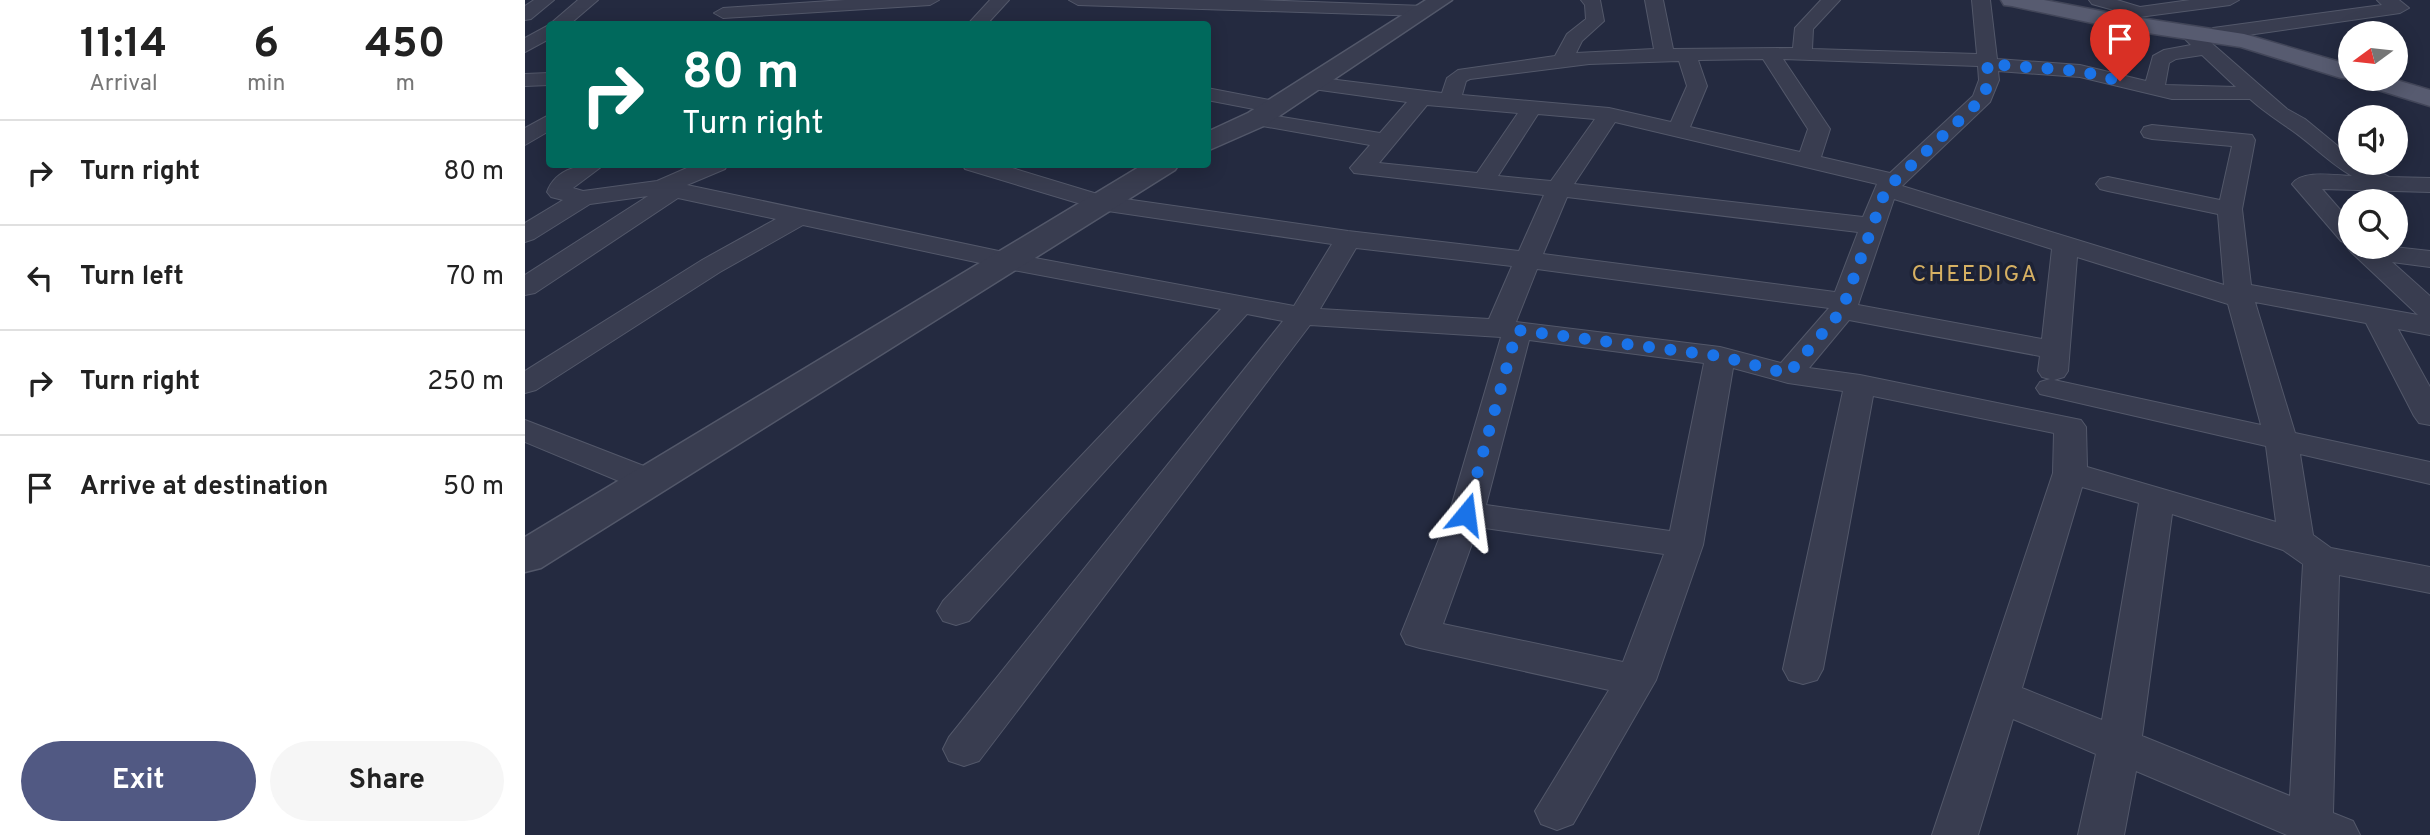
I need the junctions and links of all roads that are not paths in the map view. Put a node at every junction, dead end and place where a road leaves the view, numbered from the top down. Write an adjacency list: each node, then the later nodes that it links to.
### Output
1 (545, 0): 21 (street)
2 (589, 0): 23 (street)
3 (930, 0): 15 (street)
4 (1000, 0): 25 (street)
5 (1590, 0): 35 (street)
6 (1654, 0): 33 (street)
7 (1831, 0): 32 (street)
8 (1981, 0): 36 (street)
9 (2012, 0): 29 (main road)
10 (2098, 0): 16 (street)
11 (2230, 0): 16 (street); 26 (street)
12 (2386, 0): 26 (street)
13 (1100, 1): 14 (street); 19 (street)
14 (1159, 1): 17 (street)
15 (861, 2): 20 (street); 24 (street)
16 (2183, 2): 27 (street)
17 (1214, 3): 18 (street); 22 (street)
18 (1433, 6): 40 (street)
19 (1082, 8)
20 (723, 13)
21 (525, 15)
22 (1177, 19)
23 (563, 21)
24 (850, 21)
25 (980, 21)
26 (2281, 25): 27 (street)
27 (2243, 30): 29 (street)
28 (546, 33): 30 (street)
29 (2209, 42): 37 (main road); 41 (street); 44 (street)
30 (525, 47)
31 (1769, 53): 32 (street); 34 (street); 63 (street)
32 (1802, 54): 36 (street)
33 (1665, 55): 34 (street); 35 (street)
34 (1687, 55): 55 (street)
35 (1563, 59): 48 (street)
36 (1987, 62): 41 (street); 71 (street)
37 (2338, 69)
38 (546, 79): 39 (street)
39 (525, 80)
40 (1313, 83): 47 (street); 52 (street)
41 (2154, 89): 43 (street)
42 (2408, 90): 46 (main road)
43 (2181, 93): 44 (street); 57 (street)
44 (2255, 93): 69 (street)
45 (1211, 95): 52 (street)
46 (2427, 95)
47 (1422, 99): 48 (street); 60 (street)
48 (1450, 101): 49 (street)
49 (1532, 108): 53 (street); 68 (street)
50 (525, 113): 51 (street)
51 (546, 113)
52 (1266, 113): 59 (street); 60 (street)
53 (1609, 114): 55 (street); 74 (street)
54 (546, 124): 58 (street)
55 (1678, 130): 63 (street)
56 (2152, 132): 57 (street)
57 (2195, 136): 77 (street)
58 (525, 138)
59 (1211, 141)
60 (1386, 141): 68 (street)
61 (525, 145): 62 (street)
62 (546, 145)
63 (1808, 161): 71 (street)
64 (588, 168): 75 (street)
65 (709, 168): 73 (street)
66 (1158, 168): 76 (street)
67 (1009, 169): 76 (street)
68 (1483, 181): 74 (street)
69 (2381, 182): 72 (street); 79 (street)
70 (2108, 184): 77 (street)
71 (1890, 185): 80 (street); 83 (street)
72 (2430, 185)
73 (668, 188): 75 (street); 78 (street); 89 (street)
74 (1558, 189): 80 (street); 87 (street)
75 (583, 198): 81 (street)
76 (1101, 203): 82 (street); 88 (street)
77 (2230, 209): 90 (street)
78 (798, 217): 88 (street); 101 (street)
79 (2338, 222)
80 (1872, 226): 92 (street)
81 (525, 234)
82 (1348, 239): 87 (street); 94 (street)
83 (2066, 245): 90 (street); 98 (street)
84 (2408, 255): 86 (street)
85 (2374, 259): 93 (street)
86 (2430, 259)
87 (1528, 260): 92 (street); 97 (street)
88 (1008, 261): 91 (street); 110 (street)
89 (525, 287)
90 (2239, 295): 95 (street); 107 (street)
91 (1242, 303): 94 (street); 117 (street)
92 (1844, 306): 98 (street); 100 (street)
93 (2430, 312)
94 (1302, 316): 97 (street); 122 (street)
95 (2378, 317): 96 (street); 104 (street)
96 (2430, 326)
97 (1508, 329): 99 (street); 112 (street)
98 (2055, 350): 103 (street)
99 (1720, 356): 100 (street); 113 (street)
100 (1788, 374): 102 (street)
101 (525, 384)
102 (1860, 384): 105 (street); 118 (street)
103 (2051, 388): 105 (street); 107 (street)
104 (2430, 416)
105 (2048, 422): 108 (street)
106 (525, 430): 110 (street)
107 (2281, 438): 109 (street); 114 (street)
108 (2070, 473): 111 (street); 120 (street)
109 (2430, 473)
110 (650, 481): 115 (street)
111 (2157, 496): 114 (street); 121 (street)
112 (1466, 514): 113 (street); 119 (street)
113 (1685, 545): 119 (street)
114 (2308, 550): 116 (street); 124 (street)
115 (525, 557)
116 (2430, 580)
117 (956, 611)
118 (1804, 669)
119 (1636, 680): 123 (street)
120 (1999, 696): 121 (street); 125 (street)
121 (2119, 746): 124 (street); 126 (street)
122 (964, 749)
123 (1557, 811)
124 (2319, 832)
125 (1955, 835)
126 (2101, 835)

